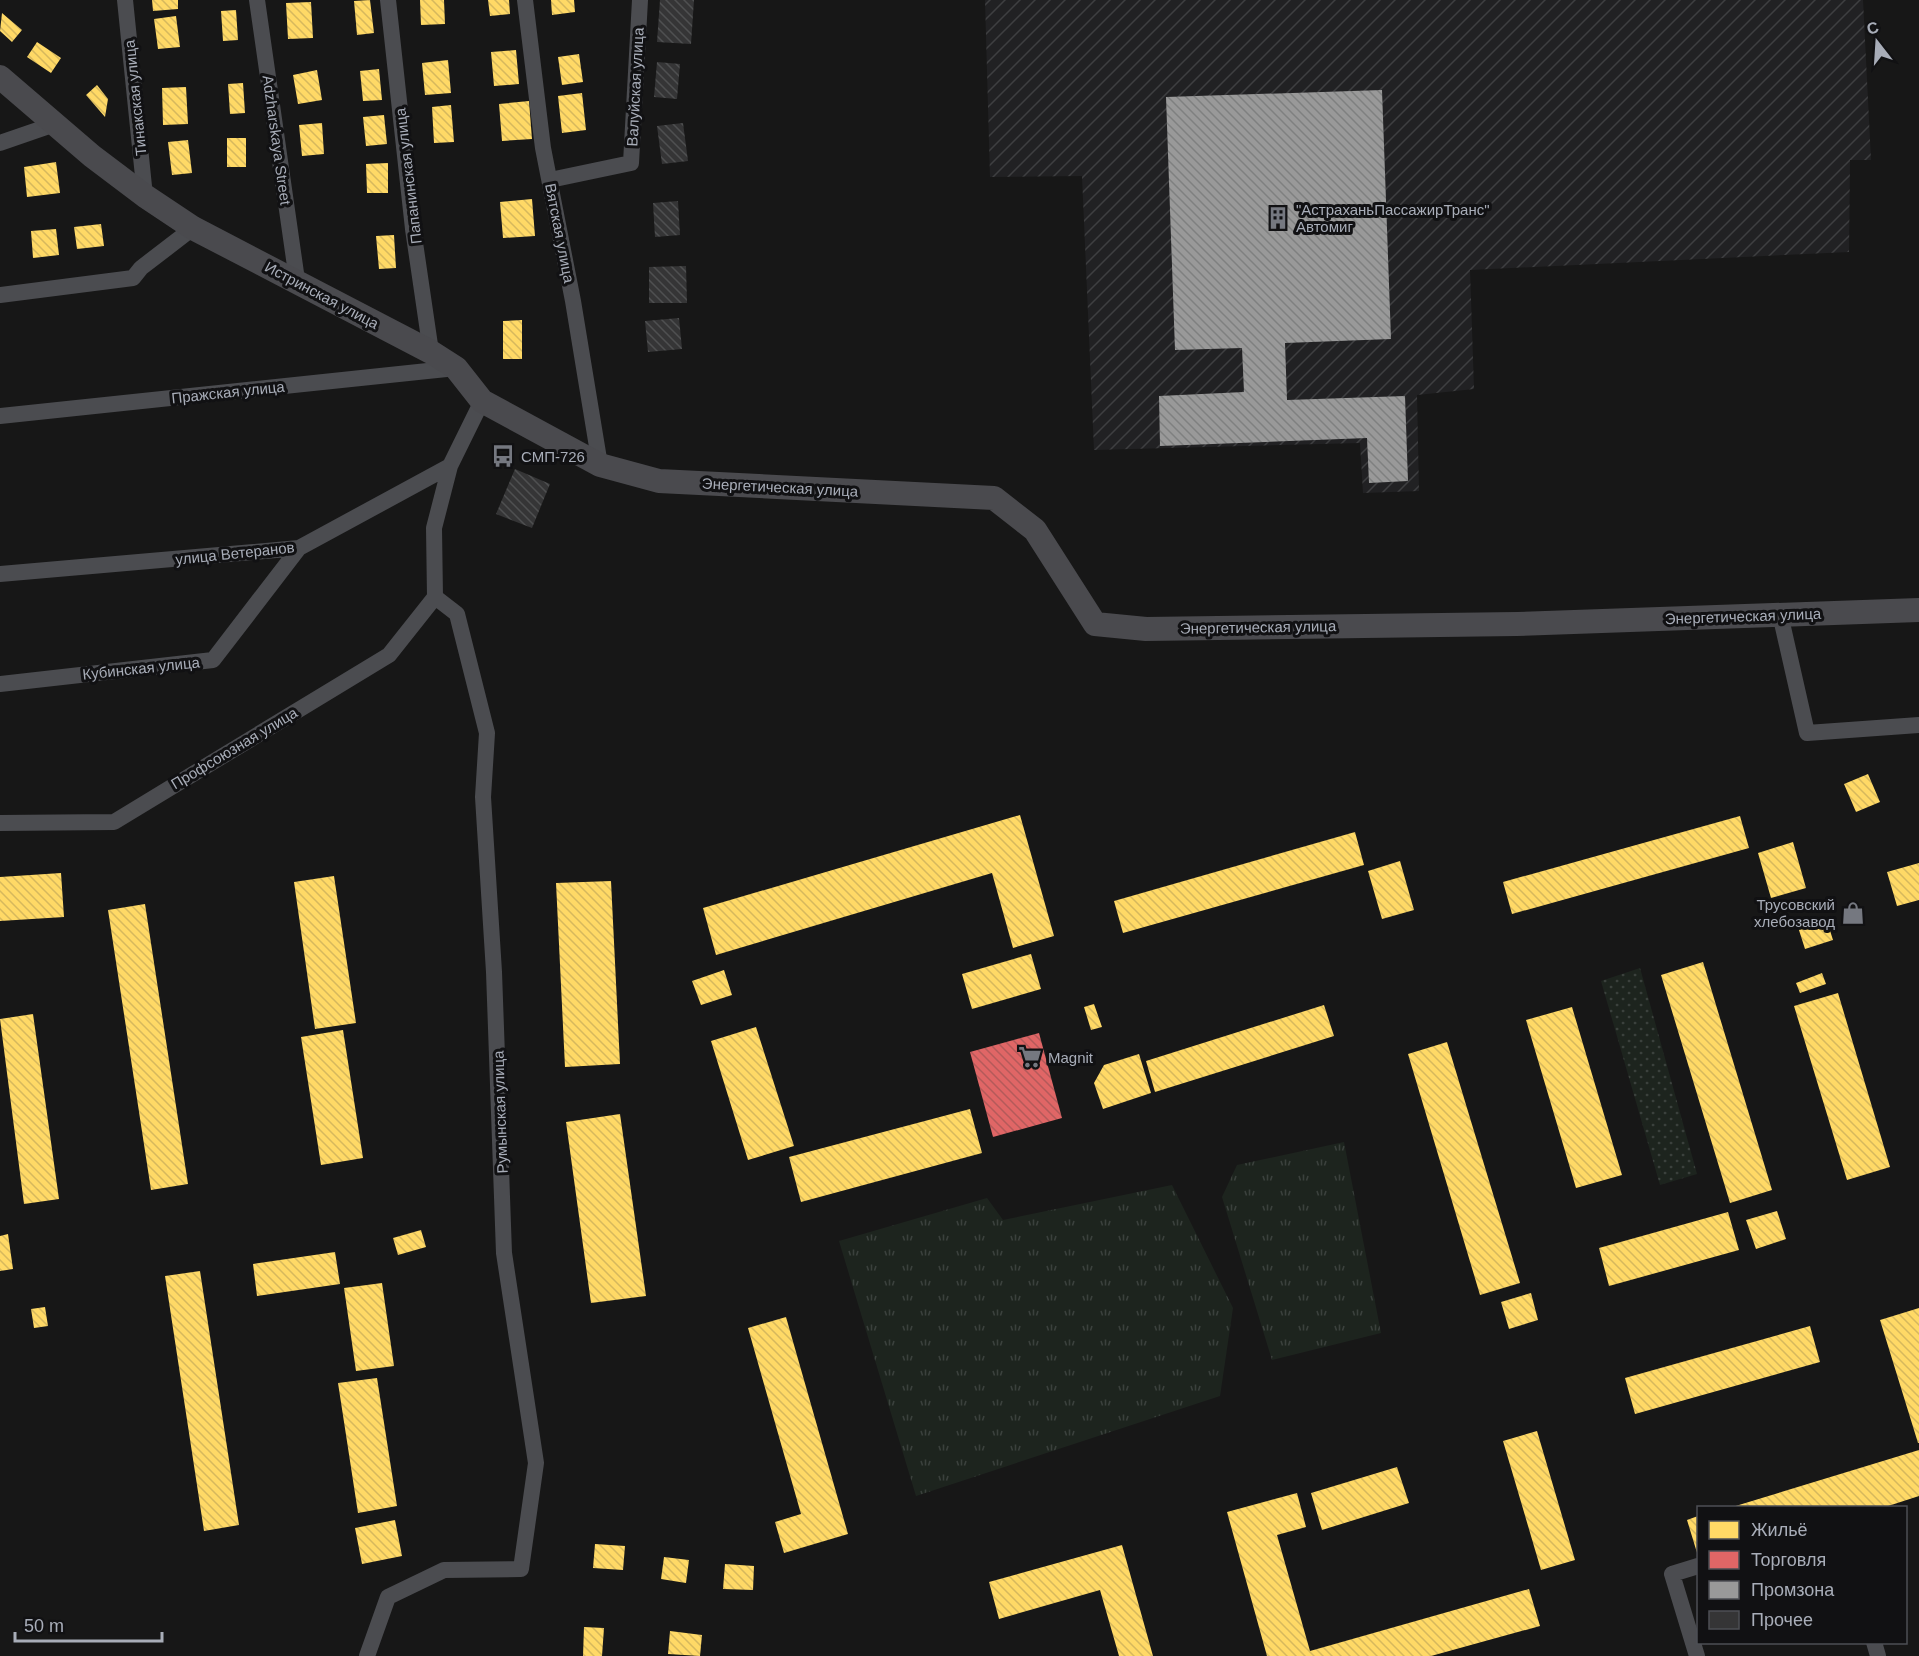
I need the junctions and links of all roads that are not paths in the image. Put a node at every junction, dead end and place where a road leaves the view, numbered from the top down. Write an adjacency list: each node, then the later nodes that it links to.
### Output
1 (125, 0): 10 (street, Тинакская улица)
2 (256, 0): 12 (street, Adzharskaya Street)
3 (388, 0): 14 (street, Папанинская улица)
4 (525, 0): 9 (street, Вятская улица)
5 (640, 0): 9 (street, Валуйская улица)
6 (0, 78): 7 (street, Истринская улица)
7 (55, 124): 8 (street); 10 (street, Истринская улица)
8 (0, 143)
9 (550, 180): 18 (street, Вятская улица)
10 (145, 196): 11 (street, Истринская улица)
11 (193, 228): 12 (street, Истринская улица); 13 (street)
12 (297, 280): 14 (street, Истринская улица)
13 (0, 296)
14 (431, 352): 15 (street, Истринская улица)
15 (456, 368): 16 (street, Истринская улица); 17 (street, Пражская улица)
16 (482, 401): 18 (street, Истринская улица); 19 (street)
17 (0, 416)
18 (600, 465): 20 (street, Истринская улица)
19 (450, 466): 21 (street, улица Ветеранов); 23 (street)
20 (659, 482): 25 (street, Энергетическая улица)
21 (299, 548): 22 (street, улица Ветеранов); 26 (street, Кубинская улица)
22 (0, 574)
23 (435, 597): 28 (street, Профсоюзная улица); 30 (street, Румынская улица)
24 (1919, 610): 25 (street, Энергетическая улица)
25 (1780, 614): 27 (street)
26 (0, 684)
27 (1919, 725)
28 (0, 824)
29 (1697, 1566): 31 (street)
30 (367, 1656)
31 (1697, 1656)

